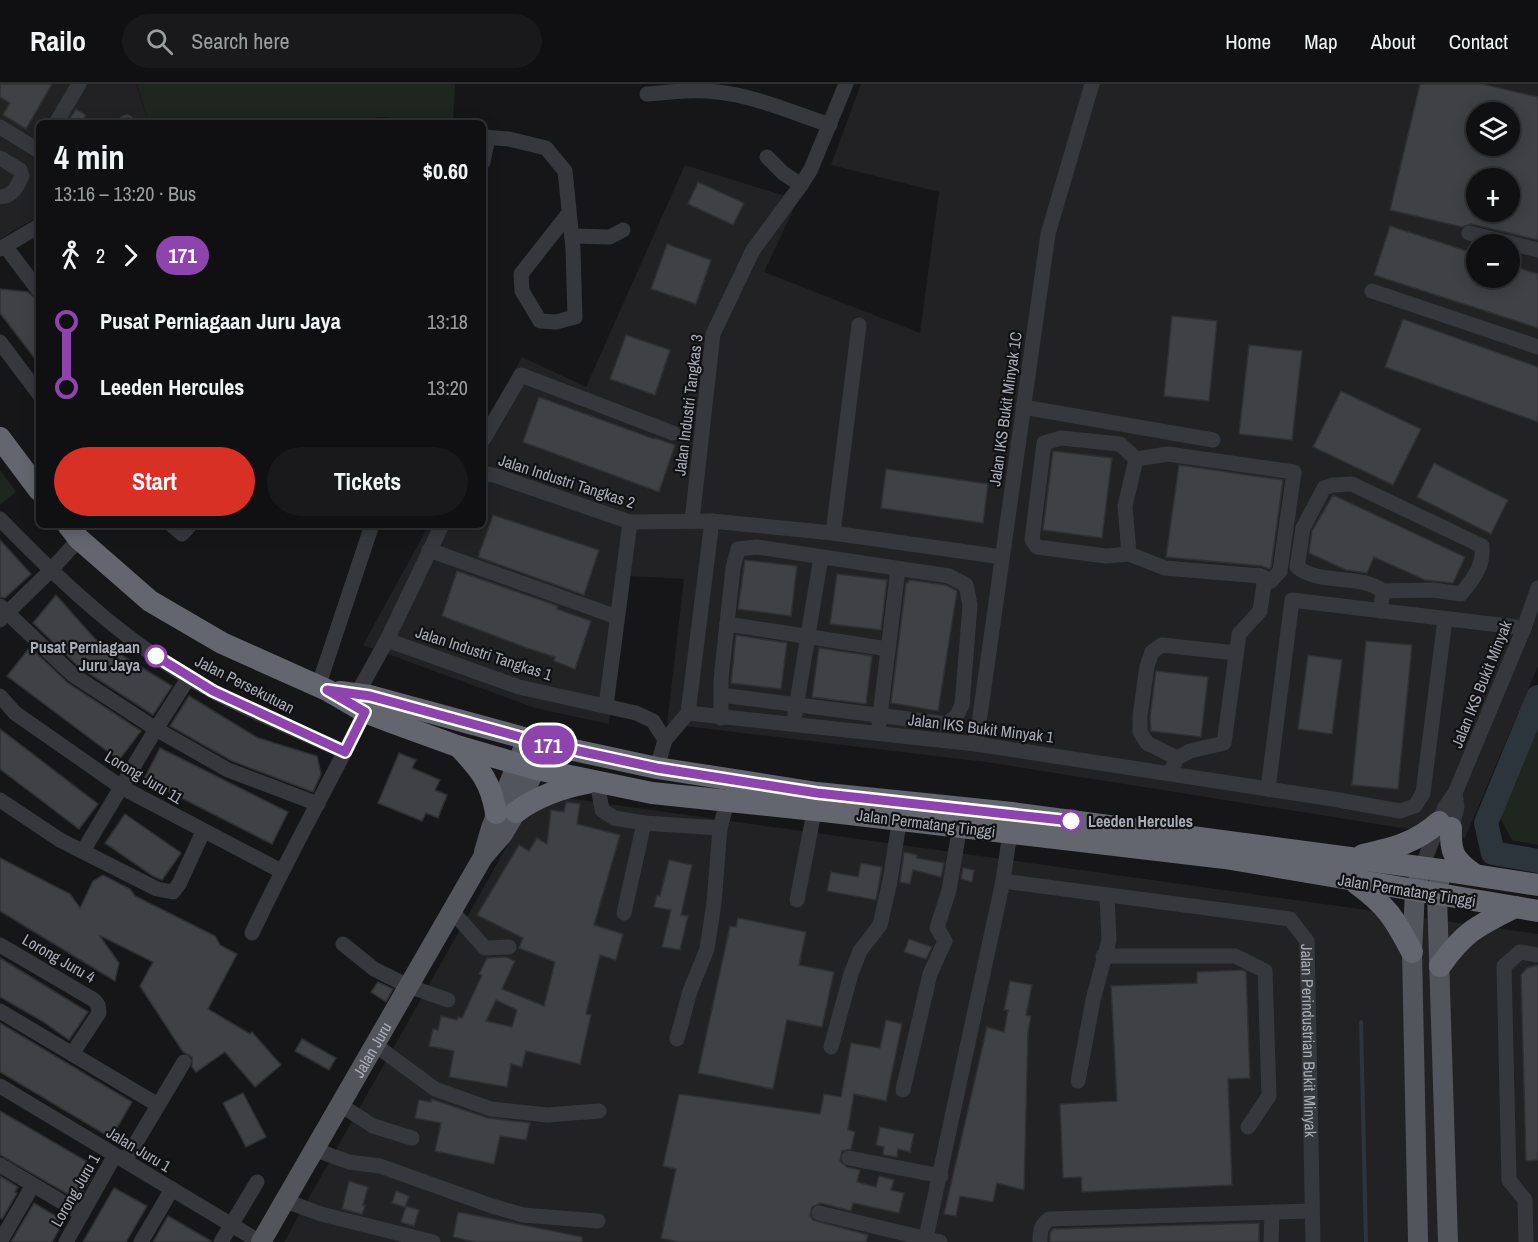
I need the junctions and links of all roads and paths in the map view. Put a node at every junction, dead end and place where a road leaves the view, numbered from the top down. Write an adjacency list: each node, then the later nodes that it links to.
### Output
1 (79, 84): 5 (street)
2 (846, 84): 6 (street, Jalan Industri Tangkas 3)
3 (1092, 84): 27 (street, Jalan IKS Bukit Minyak 1C)
4 (647, 94): 6 (street)
5 (58, 120)
6 (830, 125): 12 (street, Jalan Industri Tangkas 3)
7 (0, 127): 9 (street)
8 (486, 137): 14 (street)
9 (36, 149)
10 (767, 156): 12 (street)
11 (0, 158): 13 (street)
12 (801, 185): 36 (street, Jalan Industri Tangkas 3)
13 (0, 197)
14 (569, 213): 17 (street); 17 (street)
15 (36, 228): 19 (street)
16 (623, 230): 17 (street)
17 (572, 236)
18 (1520, 246): 20 (street)
19 (2, 248): 21 (street)
20 (1538, 250)
21 (36, 288)
22 (1372, 291): 25 (street)
23 (859, 325): 42 (street)
24 (0, 342): 26 (street)
25 (1538, 347)
26 (36, 390)
27 (1023, 407): 31 (street); 46 (street, Jalan IKS Bukit Minyak 1C)
28 (673, 433): 29 (street)
29 (486, 435)
30 (0, 438): 34 (highway)
31 (1213, 440)
32 (1136, 459): 44 (street); 44 (street); 49 (street)
33 (486, 475): 38 (street, Jalan Industri Tangkas 2)
34 (36, 486)
35 (0, 519): 48 (street, Jalan Persekutuan)
36 (692, 520): 37 (street, Jalan Industri Tangkas 2); 38 (street, Jalan Industri Tangkas 2)
37 (712, 520): 42 (street, Jalan Industri Tangkas 2); 69 (street)
38 (630, 522): 54 (street)
39 (371, 528): 63 (street)
40 (440, 528): 43 (street)
41 (74, 532): 48 (street); 63 (highway, Jalan Permatang Tinggi)
42 (833, 533): 46 (street, Jalan Industri Tangkas 2)
43 (429, 550): 54 (street); 59 (street)
44 (1129, 554): 49 (street)
45 (821, 557): 47 (street); 56 (street); 58 (street)
46 (1002, 557): 77 (street, Jalan IKS Bukit Minyak 1C)
47 (898, 568): 60 (street); 70 (street)
48 (50, 571): 53 (street); 62 (street, Jalan Persekutuan)
49 (1261, 576): 61 (street)
50 (1538, 588): 57 (street, Jalan IKS Bukit Minyak)
51 (1383, 591): 51 (street); 52 (street)
52 (1380, 611): 55 (street); 86 (street)
53 (2, 613): 73 (street)
54 (617, 617): 68 (street)
55 (1445, 619): 57 (street); 86 (street, Jalan IKS Bukit Minyak 1)
56 (727, 624): 58 (street); 64 (street)
57 (1524, 628): 98 (street, Jalan IKS Bukit Minyak)
58 (808, 637): 60 (street); 67 (street)
59 (387, 640): 66 (street); 68 (street, Jalan Industri Tangkas 1)
60 (888, 649): 70 (street)
61 (1236, 653): 80 (street); 80 (street)
62 (189, 677): 73 (street); 79 (street, Jalan Persekutuan)
63 (322, 688): 66 (highway, Jalan Permatang Tinggi)
64 (721, 695): 67 (street); 71 (street)
65 (0, 696): 85 (street, Lorong Juru 11)
66 (361, 703): 76 (highway, Jalan Permatang Tinggi); 78 (highway, Jalan Permatang Tinggi); 79 (street)
67 (796, 704): 70 (street); 72 (street)
68 (606, 706): 75 (street, Jalan Industri Tangkas 1)
69 (688, 713): 71 (street, Jalan IKS Bukit Minyak 1); 75 (street)
70 (879, 715): 74 (street)
71 (721, 718): 72 (street, Jalan IKS Bukit Minyak 1)
72 (794, 725): 74 (street, Jalan IKS Bukit Minyak 1)
73 (156, 729): 85 (street); 91 (street)
74 (879, 734): 77 (street, Jalan IKS Bukit Minyak 1)
75 (665, 740): 82 (street)
76 (537, 742): 81 (main road, Jalan Juru); 82 (highway, Jalan Permatang Tinggi)
77 (976, 744): 83 (street, Jalan IKS Bukit Minyak 1)
78 (458, 746): 81 (highway, Jalan Permatang Tinggi); 93 (highway)
79 (345, 752): 91 (street)
80 (1177, 758): 83 (street)
81 (527, 767): 84 (highway, Jalan Permatang Tinggi); 93 (main road, Jalan Juru)
82 (657, 768): 89 (highway, Jalan Permatang Tinggi)
83 (1170, 773): 86 (street, Jalan IKS Bukit Minyak 1)
84 (597, 781): 87 (highway, Jalan Permatang Tinggi); 93 (highway); 95 (street)
85 (121, 787): 100 (street, Lorong Juru 11); 101 (street)
86 (1268, 789)
87 (674, 795): 90 (highway, Jalan Permatang Tinggi); 97 (street)
88 (0, 800): 101 (street)
89 (816, 801): 90 (highway, Jalan Permatang Tinggi); 92 (highway, Jalan Permatang Tinggi); 112 (street)
90 (727, 802): 99 (street)
91 (318, 804): 104 (street)
92 (901, 811): 94 (highway, Jalan Permatang Tinggi); 130 (street)
93 (506, 813): 114 (main road, Jalan Juru)
94 (962, 818): 96 (highway, Jalan Permatang Tinggi); 135 (street)
95 (644, 823): 97 (street); 116 (street)
96 (1011, 823): 102 (highway, Jalan Permatang Tinggi); 106 (highway, Jalan Permatang Tinggi); 107 (street)
97 (682, 825): 99 (street)
98 (1445, 825): 102 (highway); 103 (street, Jalan IKS Bukit Minyak); 105 (highway)
99 (720, 828): 128 (street)
100 (203, 832): 101 (street); 104 (street, Lorong Juru 11)
101 (83, 851)
102 (1350, 858): 103 (highway, Jalan Permatang Tinggi)
103 (1431, 869): 105 (highway, Jalan Permatang Tinggi); 109 (main road); 111 (main road)
104 (280, 871): 117 (street)
105 (1474, 874): 108 (highway, Jalan Permatang Tinggi)
106 (1353, 881): 109 (highway, Jalan Permatang Tinggi); 121 (highway)
107 (1002, 882): 110 (street, Jalan Perindustrian Bukit Minyak); 145 (street)
108 (1538, 885)
109 (1415, 891): 111 (highway, Jalan Permatang Tinggi); 121 (main road)
110 (1107, 895): 123 (street); 150 (street, Jalan Perindustrian Bukit Minyak)
111 (1437, 895): 113 (highway, Jalan Permatang Tinggi); 124 (main road)
112 (797, 900)
113 (1515, 907): 115 (highway, Jalan Permatang Tinggi); 124 (highway)
114 (452, 911): 120 (street); 125 (main road, Jalan Juru)
115 (1538, 911)
116 (624, 914)
117 (252, 933)
118 (343, 944): 125 (street)
119 (0, 945): 131 (street, Lorong Juru 4)
120 (509, 947)
121 (1412, 952): 166 (main road)
122 (1538, 955): 168 (street)
123 (1103, 956): 133 (street); 139 (street)
124 (1440, 966): 167 (main road)
125 (408, 986): 126 (street); 129 (main road, Jalan Juru)
126 (448, 1000)
127 (0, 1011): 131 (street)
128 (677, 1039)
129 (374, 1044): 136 (main road, Jalan Juru); 138 (street)
130 (831, 1047)
131 (72, 1054): 137 (street)
132 (184, 1062): 137 (street, Lorong Juru 1)
133 (1078, 1081)
134 (0, 1086): 142 (street, Jalan Juru 1)
135 (903, 1090)
136 (339, 1104): 140 (street); 141 (main road, Jalan Juru)
137 (158, 1105): 142 (street, Lorong Juru 1)
138 (599, 1111)
139 (1248, 1127)
140 (412, 1138)
141 (313, 1149): 149 (main road, Jalan Juru); 154 (street)
142 (120, 1158): 148 (street, Jalan Juru 1); 153 (street, Lorong Juru 1)
143 (849, 1158): 145 (street)
144 (0, 1165): 147 (street)
145 (941, 1176): 157 (street)
146 (257, 1182): 155 (street)
147 (33, 1185): 153 (street); 156 (street)
148 (172, 1189): 155 (street, Jalan Juru 1); 159 (street)
149 (283, 1200): 161 (main road, Jalan Juru); 162 (street)
150 (1312, 1211): 151 (street); 165 (street, Jalan Perindustrian Bukit Minyak)
151 (1272, 1212): 163 (street); 164 (street)
152 (819, 1213): 157 (street)
153 (82, 1214): 158 (street, Lorong Juru 1)
154 (598, 1221)
155 (231, 1225): 160 (street); 161 (street, Jalan Juru 1)
156 (1, 1239)
157 (930, 1241)
158 (66, 1242)
159 (141, 1242)
160 (221, 1242)
161 (260, 1242)
162 (433, 1242)
163 (1040, 1242)
164 (1271, 1242)
165 (1313, 1242)
166 (1418, 1242)
167 (1448, 1242)
168 (1526, 1242)

